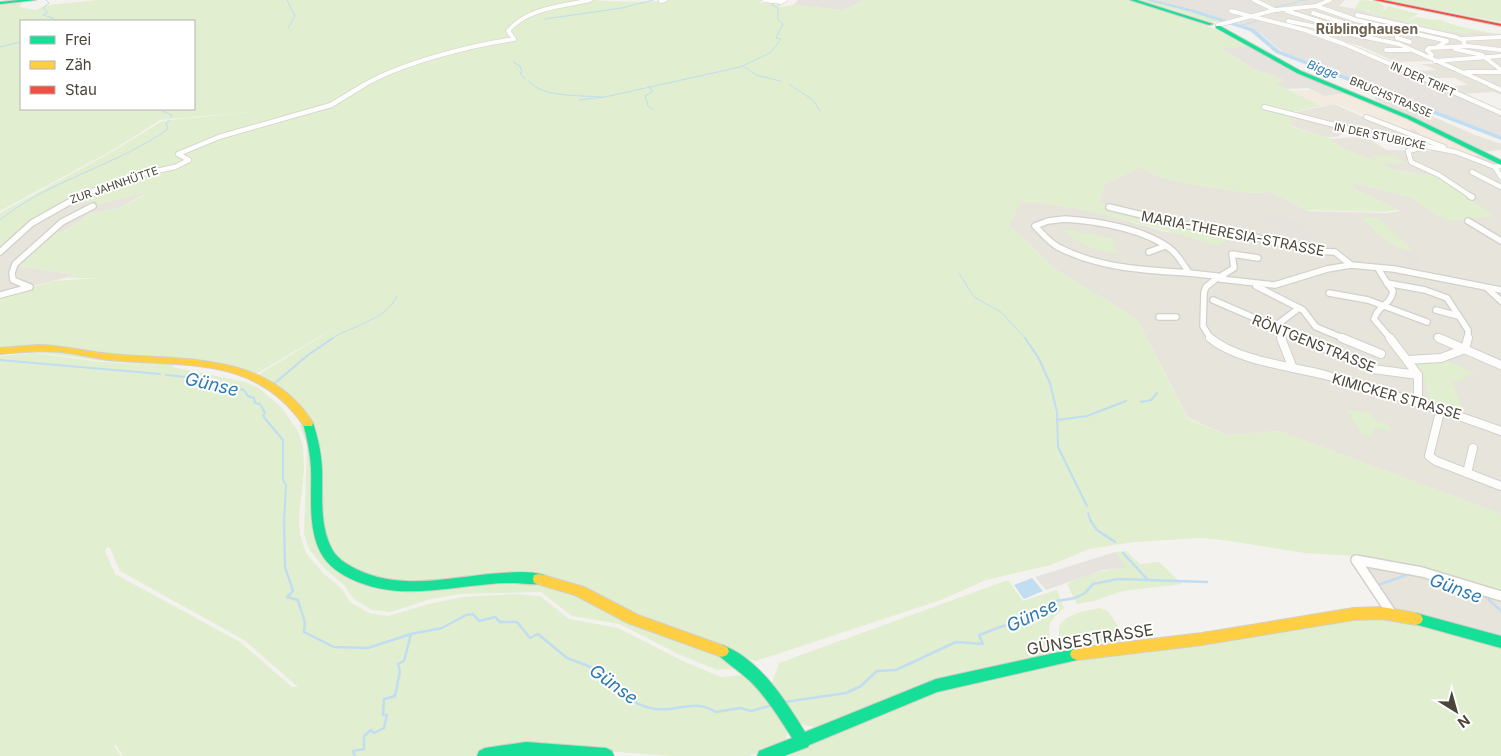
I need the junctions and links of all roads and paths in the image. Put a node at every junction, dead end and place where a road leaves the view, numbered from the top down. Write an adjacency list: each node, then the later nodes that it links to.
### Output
1 (22, 0): 13 (main road)
2 (34, 0): 13 (main road)
3 (590, 0): 69 (street, ZUR JAHNHÜTTE)
4 (764, 0): 5 (street)
5 (785, 0)
6 (1132, 0): 25 (main road, BRUCHSTRASSE)
7 (1254, 0): 12 (street)
8 (1330, 0): 14 (street)
9 (1376, 0): 15 (main road)
10 (1383, 0): 15 (main road)
11 (1266, 1): 12 (street)
12 (1260, 2): 17 (street)
13 (0, 3)
14 (1316, 6): 16 (street); 22 (street)
15 (1408, 6): 26 (main road)
16 (1296, 9): 17 (street); 27 (street)
17 (1274, 10): 20 (street)
18 (1230, 11): 21 (street, IN DER TRIFT)
19 (1313, 13): 23 (street)
20 (1263, 15): 21 (street); 30 (street)
21 (1255, 17): 25 (street); 35 (street, IN DER TRIFT)
22 (1356, 20): 23 (street); 24 (street); 28 (street)
23 (1347, 24): 27 (street)
24 (1397, 24): 28 (street); 32 (street)
25 (1218, 25): 57 (main road, BRUCHSTRASSE)
26 (1501, 25)
27 (1337, 28): 30 (street)
28 (1396, 30): 36 (street); 38 (street)
29 (1501, 36): 31 (street)
30 (1376, 38): 36 (street)
31 (1485, 38): 32 (street); 34 (street)
32 (1461, 39): 37 (street)
33 (1339, 40): 35 (street, IN DER TRIFT)
34 (1492, 42)
35 (1344, 44): 53 (street, IN DER TRIFT)
36 (1402, 45): 40 (street)
37 (1465, 45): 39 (street); 42 (street)
38 (1437, 47): 39 (street); 45 (street)
39 (1450, 47): 43 (street)
40 (1412, 49): 41 (street); 45 (street)
41 (1386, 50)
42 (1501, 50)
43 (1483, 56): 44 (street); 46 (street); 48 (street)
44 (1501, 56)
45 (1427, 57): 46 (street)
46 (1435, 61): 47 (street)
47 (1451, 68): 49 (street); 51 (street)
48 (1501, 71): 49 (street)
49 (1477, 72): 50 (street)
50 (1492, 77)
51 (1501, 90)
52 (1264, 108): 55 (street, IN DER STUBICKE)
53 (1501, 113)
54 (1366, 117): 56 (street)
55 (1435, 148): 56 (street, IN DER STUBICKE); 61 (street)
56 (1456, 152): 57 (street, IN DER STUBICKE)
57 (1499, 165): 59 (street)
58 (1472, 172): 60 (street)
59 (1501, 177)
60 (1501, 187)
61 (1472, 197)
62 (93, 206): 81 (street)
63 (1109, 207): 72 (street, MARIA-THERESIA-STRASSE)
64 (1042, 216): 65 (street)
65 (1048, 220): 68 (street); 74 (street)
66 (1468, 221): 67 (street)
67 (1501, 241)
68 (1165, 246): 70 (street); 74 (street)
69 (0, 252)
70 (1149, 252)
71 (1258, 258): 75 (street, KIMICKER STRASSE)
72 (1351, 265): 75 (street); 78 (street, MARIA-THERESIA-STRASSE)
73 (1379, 270): 76 (street)
74 (1189, 273): 75 (street)
75 (1219, 277): 98 (street, KIMICKER STRASSE)
76 (1387, 283): 84 (street); 87 (street)
77 (1256, 286): 85 (street)
78 (1487, 288): 79 (street, MARIA-THERESIA-STRASSE); 83 (street)
79 (1501, 290)
80 (1330, 293): 84 (street)
81 (0, 295)
82 (1213, 300): 91 (street, RÖNTGENSTRASSE)
83 (1501, 301)
84 (1382, 306): 90 (street); 96 (street)
85 (1299, 308): 91 (street); 95 (street)
86 (1436, 310): 87 (street)
87 (1458, 316): 93 (street)
88 (1159, 317): 89 (street)
89 (1176, 317)
90 (1427, 322)
91 (1279, 329): 98 (street); 99 (street, RÖNTGENSTRASSE)
92 (1437, 337): 93 (street)
93 (1464, 349): 96 (street); 97 (street)
94 (0, 351): 109 (main road)
95 (1381, 354)
96 (1408, 360): 99 (street)
97 (1501, 364)
98 (1292, 366): 100 (street, KIMICKER STRASSE)
99 (1418, 375): 100 (street)
100 (1418, 401): 101 (street, KIMICKER STRASSE)
101 (1441, 408): 102 (street, KIMICKER STRASSE); 104 (street)
102 (1500, 429)
103 (1473, 448): 104 (street)
104 (1467, 473): 105 (street)
105 (1501, 486)
106 (1501, 596): 107 (street)
107 (1392, 614): 108 (main road, GÜNSESTRASSE); 109 (main road, GÜNSESTRASSE)
108 (1501, 642)
109 (803, 742): 112 (main road, GÜNSESTRASSE)
110 (485, 756): 111 (main road)
111 (606, 756)
112 (765, 756)

